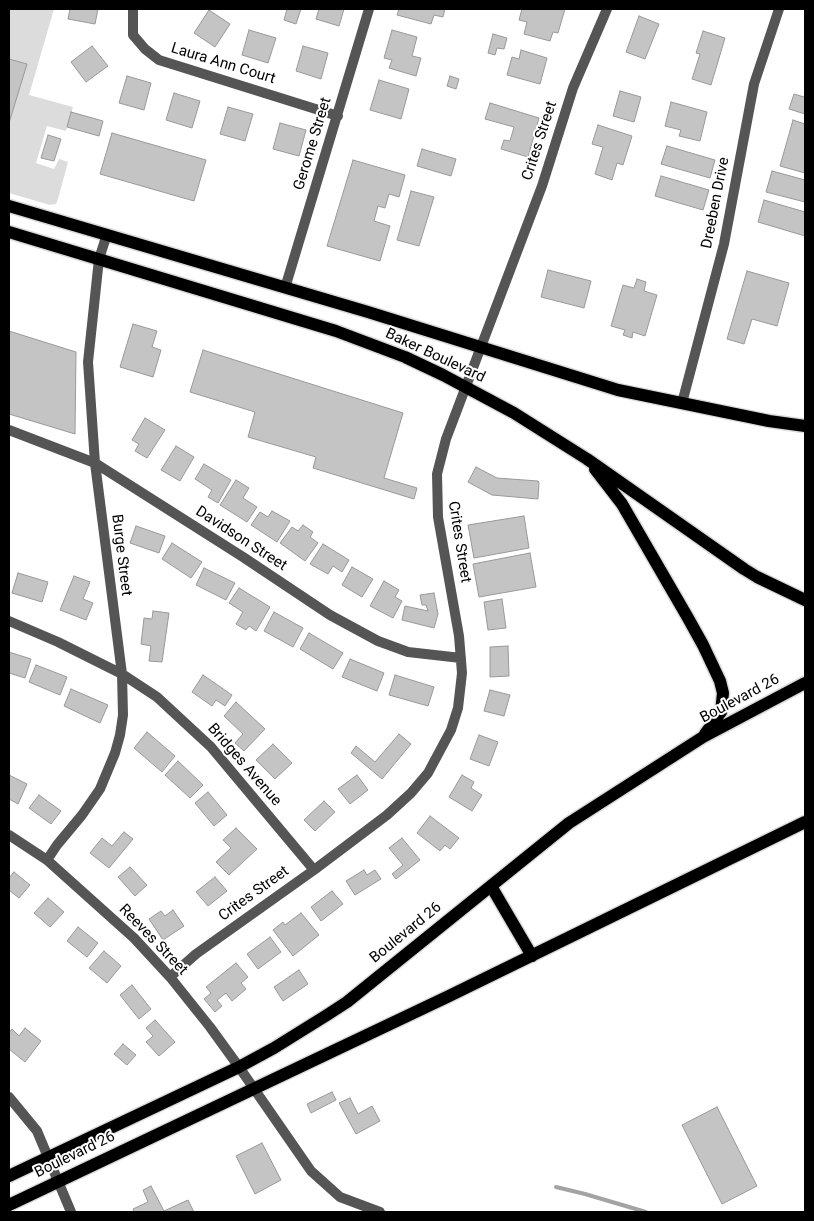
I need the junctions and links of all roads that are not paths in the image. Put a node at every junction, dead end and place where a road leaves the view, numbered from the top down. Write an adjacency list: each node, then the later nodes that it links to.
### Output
1 (133, 9): 5 (street, Laura Ann Court)
2 (369, 9): 5 (street, Gerome Street)
3 (608, 9): 11 (street, Crites Street)
4 (779, 9): 13 (street, Dreeben Drive)
5 (338, 116): 10 (street, Gerome Street)
6 (9, 206): 8 (main road, Baker Boulevard)
7 (9, 232): 9 (main road, Baker Boulevard)
8 (107, 234): 9 (street, Burge Street); 10 (main road, Baker Boulevard)
9 (100, 259): 12 (main road, Baker Boulevard); 17 (street, Burge Street)
10 (285, 288): 11 (main road, Baker Boulevard)
11 (481, 347): 12 (street, Crites Street); 13 (main road, Baker Boulevard)
12 (466, 388): 16 (main road, Baker Boulevard); 20 (street, Crites Street)
13 (682, 403): 14 (main road, Baker Boulevard)
14 (805, 426)
15 (9, 430): 17 (street, Davidson Street)
16 (587, 459): 18 (main road, Baker Boulevard); 23 (main road)
17 (95, 463): 20 (street, Davidson Street); 21 (street, Burge Street)
18 (805, 600)
19 (9, 620): 21 (street, Bridges Avenue)
20 (461, 658): 27 (street, Crites Street)
21 (122, 674): 26 (street, Burge Street); 27 (street, Bridges Avenue)
22 (800, 686): 23 (main road, Boulevard 26)
23 (703, 737): 28 (main road, Boulevard 26)
24 (805, 822): 29 (main road, Boulevard 26)
25 (9, 835): 26 (street, Reeves Street)
26 (47, 860): 30 (street, Reeves Street)
27 (314, 870): 30 (street, Crites Street)
28 (491, 886): 29 (main road); 31 (main road, Boulevard 26)
29 (532, 956): 32 (main road, Boulevard 26)
30 (170, 977): 31 (street, Reeves Street)
31 (239, 1067): 32 (street, Reeves Street); 34 (main road, Boulevard 26)
32 (253, 1088): 36 (main road, Boulevard 26); 39 (street, Reeves Street)
33 (9, 1097): 34 (street)
34 (49, 1156): 35 (main road, Boulevard 26); 36 (street)
35 (9, 1176)
36 (58, 1182): 37 (main road, Boulevard 26); 38 (street)
37 (9, 1205)
38 (71, 1212)
39 (380, 1212)

